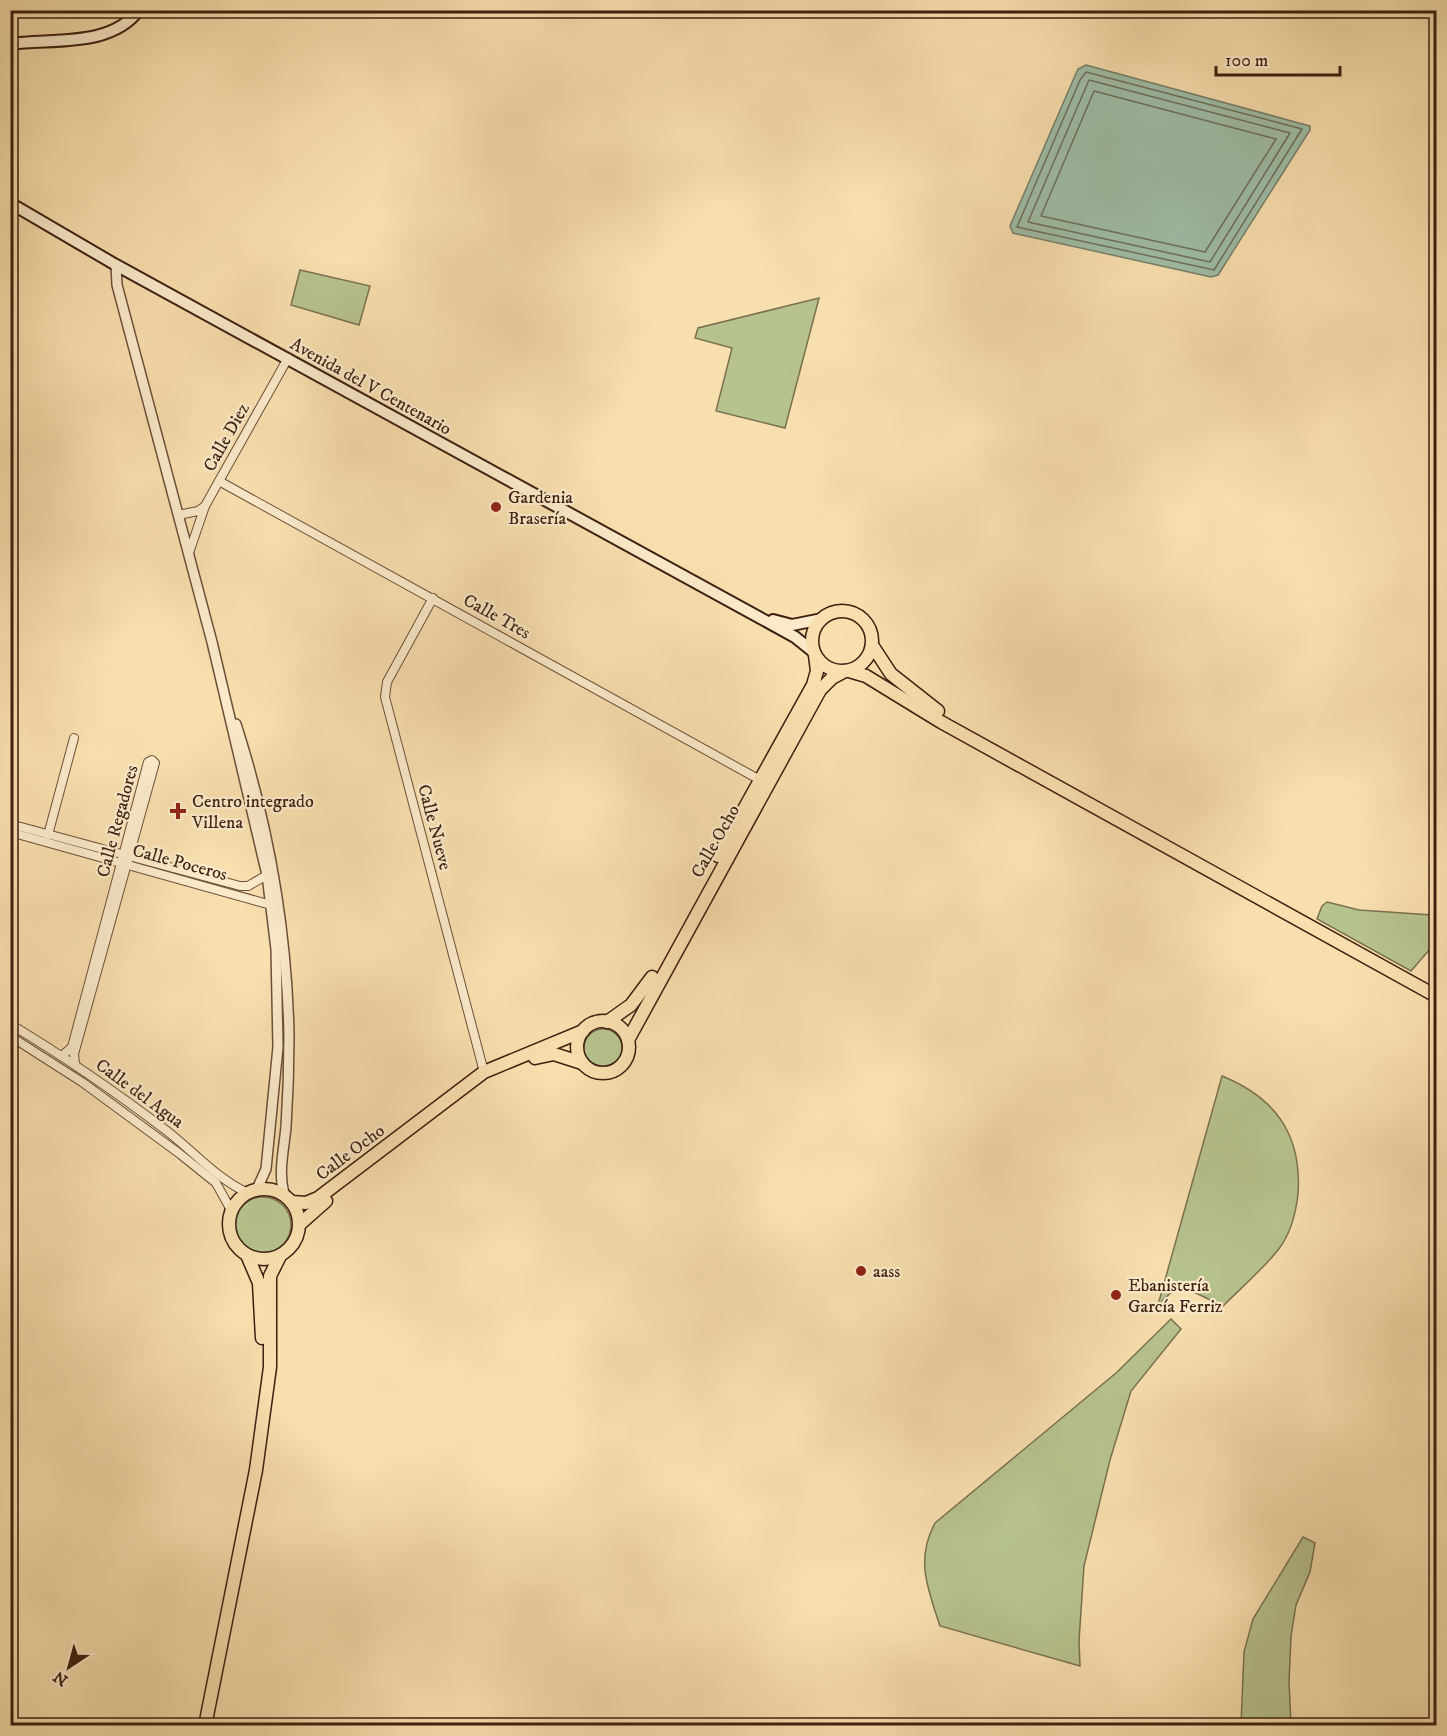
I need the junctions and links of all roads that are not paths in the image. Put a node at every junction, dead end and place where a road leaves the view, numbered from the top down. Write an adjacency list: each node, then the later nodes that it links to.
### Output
1 (139, 10): 2 (main road)
2 (10, 44)
3 (10, 203): 4 (main road, Avenida del V Centenario)
4 (116, 265): 5 (main road, Avenida del V Centenario); 8 (street)
5 (288, 358): 6 (street, Calle Diez); 10 (main road, Avenida del V Centenario)
6 (219, 481): 7 (street, Calle Diez); 11 (street, Calle Tres)
7 (205, 506): 8 (street); 9 (street, Calle Diez)
8 (178, 515): 9 (street)
9 (189, 557): 16 (street)
10 (717, 596): 12 (main road, Avenida del V Centenario); 14 (main road, Avenida del V Centenario)
11 (433, 598): 19 (street, Calle Tres); 35 (street, Calle Nueve)
12 (822, 619): 13 (main road); 14 (main road)
13 (872, 645): 15 (main road); 17 (main road)
14 (815, 654): 15 (main road); 19 (main road, Calle Ocho)
15 (847, 671): 17 (main road); 31 (main road, Calle Ocho)
16 (221, 678): 24 (street); 37 (street)
17 (969, 735): 26 (main road)
18 (74, 738): 22 (street)
19 (760, 780): 27 (main road, Calle Ocho)
20 (10, 824): 22 (street, Calle Poceros)
21 (10, 832): 23 (street, Calle Poceros)
22 (48, 835): 23 (street, Calle Poceros)
23 (125, 859): 23 (street, Calle Regadores); 24 (street, Calle Poceros); 25 (street, Calle Poceros); 32 (street, Calle Regadores); 34 (street, Calle Regadores)
24 (267, 875): 25 (street)
25 (271, 905): 36 (street)
26 (1437, 996)
27 (607, 1022): 29 (main road); 31 (main road)
28 (10, 1024): 32 (street, Calle del Agua)
29 (583, 1031): 33 (main road); 35 (main road, Calle Ocho)
30 (10, 1036): 38 (street, Calle del Agua)
31 (628, 1040): 33 (main road)
32 (62, 1056): 34 (street, Calle del Agua)
33 (582, 1063): 39 (main road, Calle Ocho)
34 (75, 1064): 36 (street, Calle del Agua)
35 (484, 1072): 37 (main road, Calle Ocho)
36 (252, 1191): 37 (main road); 38 (main road)
37 (288, 1198): 39 (main road)
38 (231, 1210): 40 (main road)
39 (300, 1224): 41 (main road)
40 (248, 1255): 41 (main road); 42 (main road)
41 (280, 1256): 42 (main road)
42 (264, 1411): 43 (main road)
43 (205, 1725)

